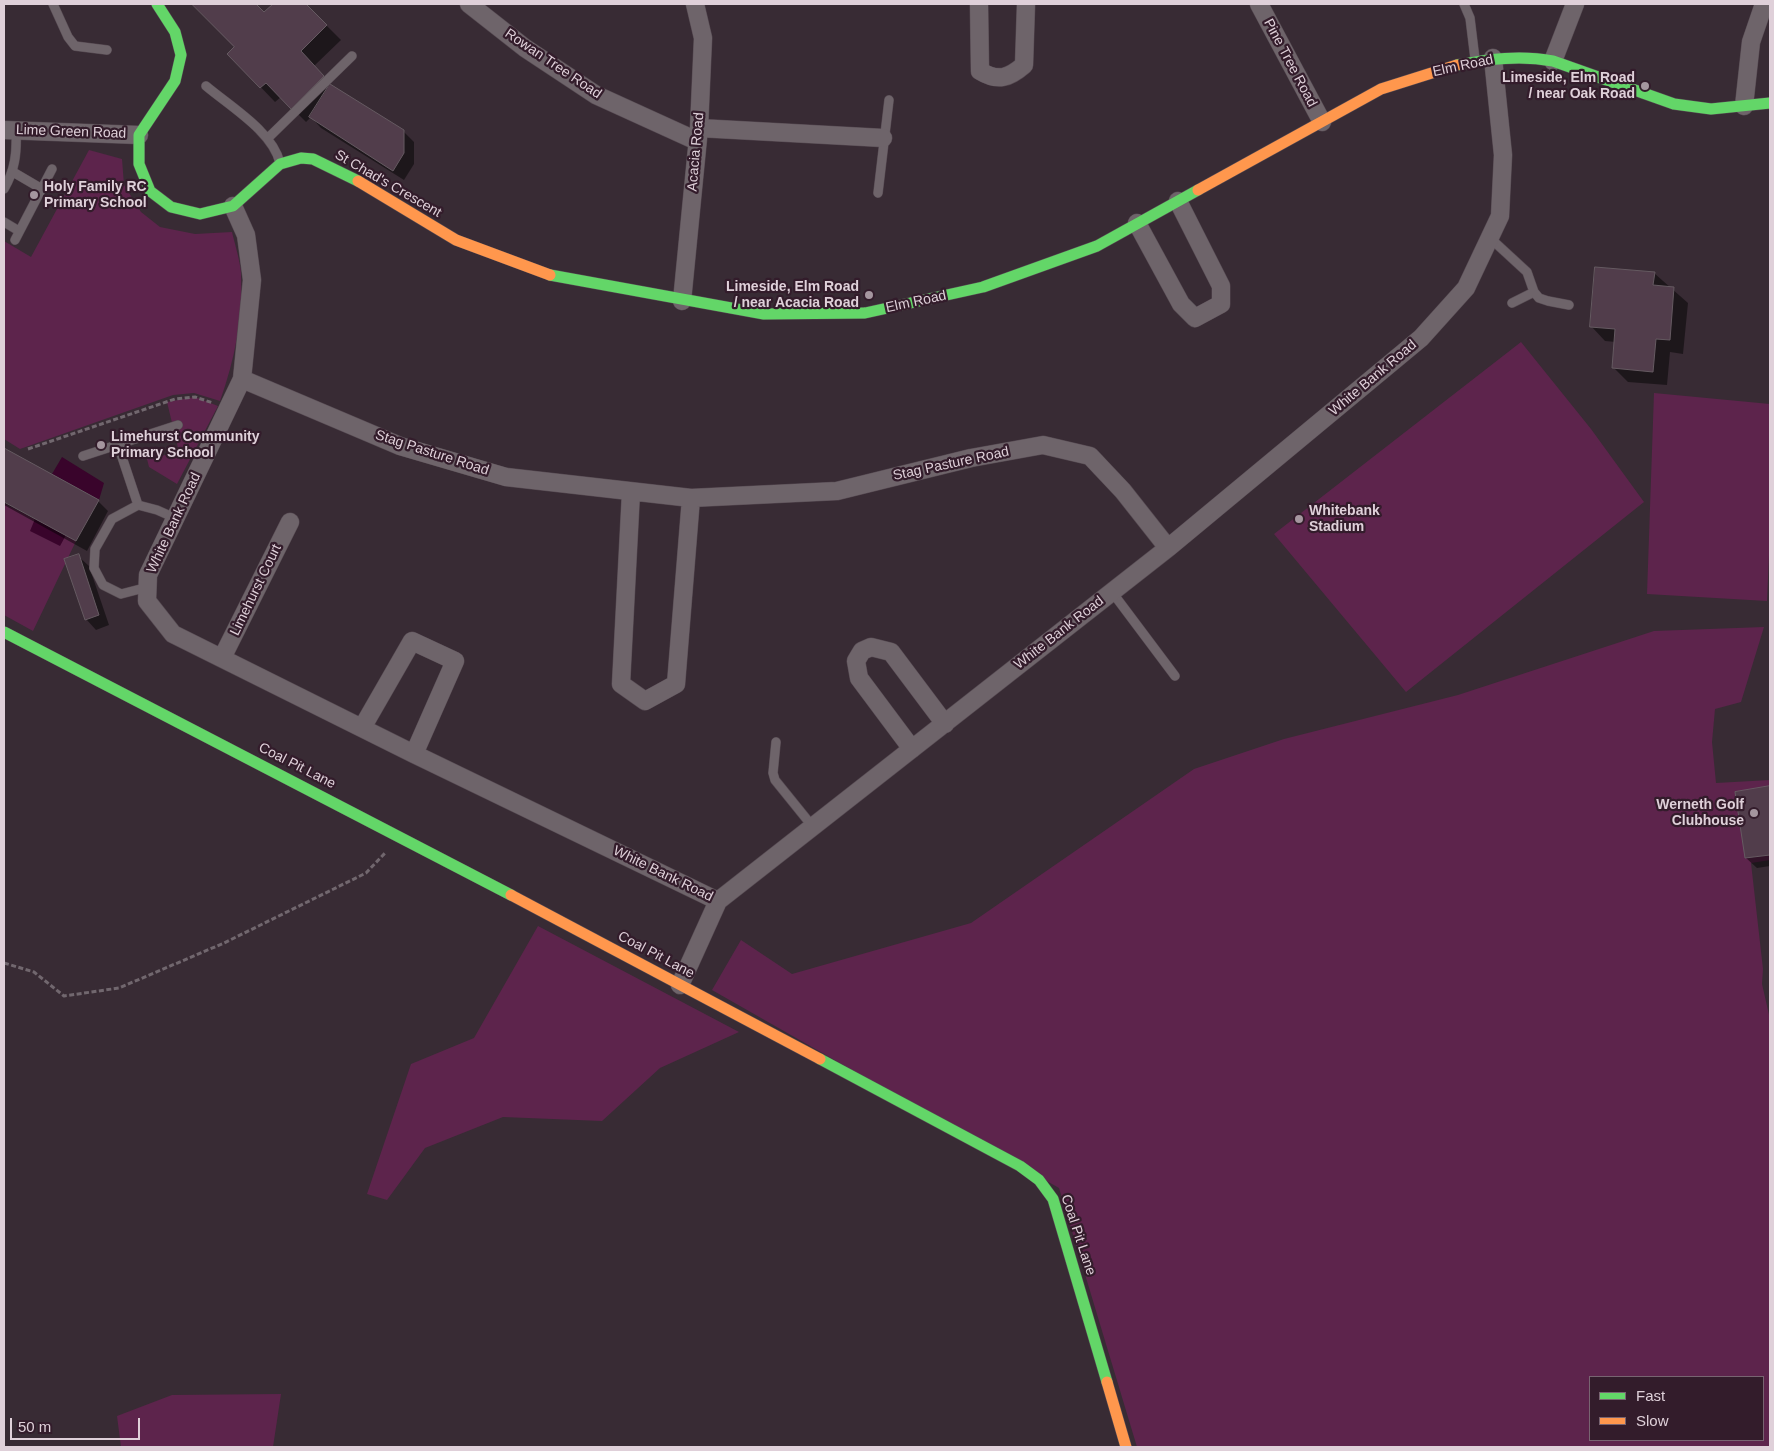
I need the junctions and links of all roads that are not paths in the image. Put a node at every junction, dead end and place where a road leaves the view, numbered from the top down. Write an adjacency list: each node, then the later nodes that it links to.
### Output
1 (53, 4): 11 (lane)
2 (157, 4): 22 (street)
3 (469, 4): 23 (street, Rowan Tree Road)
4 (694, 4): 23 (street, Acacia Road)
5 (979, 4): 6 (street)
6 (1026, 4)
7 (1259, 4): 20 (street, Pine Tree Road)
8 (1464, 4): 14 (lane)
9 (1575, 4): 15 (street)
10 (1764, 4): 19 (street)
11 (107, 50)
12 (352, 56): 24 (lane)
13 (1494, 58): 14 (street, Elm Road); 15 (street, Elm Road); 36 (street, White Bank Road)
14 (1475, 61): 20 (street, Elm Road)
15 (1552, 61): 19 (street, Elm Road)
16 (206, 86): 24 (lane)
17 (889, 100): 25 (lane)
18 (1770, 103): 19 (street, Elm Road)
19 (1744, 106)
20 (1322, 122): 32 (street, Elm Road)
21 (10, 130): 22 (street, Lime Green Road); 28 (lane)
22 (139, 135): 33 (street, St Chad's Crescent)
23 (698, 135): 25 (street); 38 (street, Acacia Road)
24 (268, 138): 26 (lane)
25 (883, 138): 31 (lane)
26 (280, 164): 33 (street, St Chad's Crescent); 38 (street, St Chad's Crescent)
27 (52, 169): 30 (lane)
28 (13, 172): 29 (lane); 30 (lane)
29 (4, 189)
30 (42, 189): 34 (lane)
31 (878, 193)
32 (1178, 201): 35 (street, Elm Road); 35 (street)
33 (232, 206): 41 (street, White Bank Road)
34 (4, 222)
35 (1137, 223): 38 (street, Elm Road)
36 (1489, 237): 37 (lane); 50 (street, White Bank Road)
37 (1534, 292): 39 (lane); 40 (lane)
38 (682, 301)
39 (1512, 303)
40 (1569, 305)
41 (242, 379): 45 (street, Stag Pasture Road); 48 (street, White Bank Road)
42 (178, 425): 43 (lane)
43 (118, 445): 44 (lane); 47 (lane)
44 (83, 456)
45 (631, 492): 46 (street, Stag Pasture Road); 46 (street)
46 (691, 498): 50 (street, Stag Pasture Road)
47 (138, 506): 48 (lane); 51 (lane)
48 (175, 518): 51 (street, White Bank Road)
49 (290, 522): 54 (street, Limehurst Court)
50 (1168, 548): 52 (street, White Bank Road)
51 (148, 586): 54 (street, White Bank Road)
52 (1112, 592): 55 (lane); 56 (street, White Bank Road)
53 (4, 632): 63 (street, Coal Pit Lane)
54 (222, 658): 57 (street, White Bank Road)
55 (1175, 676)
56 (945, 724): 59 (street, White Bank Road); 59 (street)
57 (362, 728): 60 (street, White Bank Road); 60 (street)
58 (776, 742): 61 (lane)
59 (912, 749): 61 (street, White Bank Road)
60 (414, 754): 62 (street, White Bank Road)
61 (813, 827): 62 (street, White Bank Road)
62 (718, 901): 63 (street)
63 (680, 985): 64 (street, Coal Pit Lane)
64 (1126, 1447)

